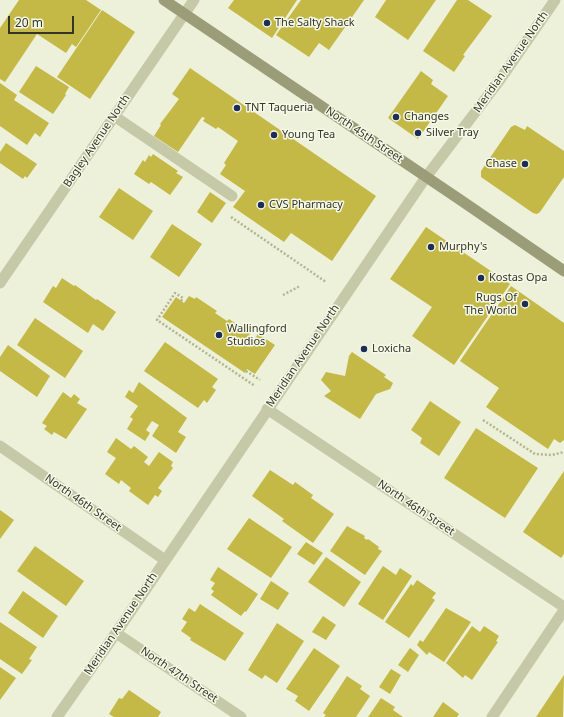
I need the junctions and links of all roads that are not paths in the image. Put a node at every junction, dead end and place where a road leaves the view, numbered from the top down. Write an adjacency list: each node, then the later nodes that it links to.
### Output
1 (164, 0): 4 (main road, North 45th Street)
2 (194, 0): 4 (street, Bagley Avenue North)
3 (555, 0): 6 (street, Meridian Avenue North)
4 (184, 14): 5 (street, Bagley Avenue North); 6 (main road, North 45th Street)
5 (114, 116): 7 (street); 9 (street, Bagley Avenue North)
6 (426, 177): 8 (main road, North 45th Street); 10 (street, Meridian Avenue North)
7 (232, 196)
8 (564, 272)
9 (0, 283)
10 (267, 409): 12 (street, Meridian Avenue North); 13 (street, North 46th Street)
11 (0, 446): 12 (street, North 46th Street)
12 (165, 560): 15 (street, Meridian Avenue North)
13 (564, 607)
14 (564, 610): 18 (street)
15 (116, 633): 16 (street, Meridian Avenue North); 17 (street, North 47th Street)
16 (57, 717)
17 (241, 717)
18 (492, 717)

